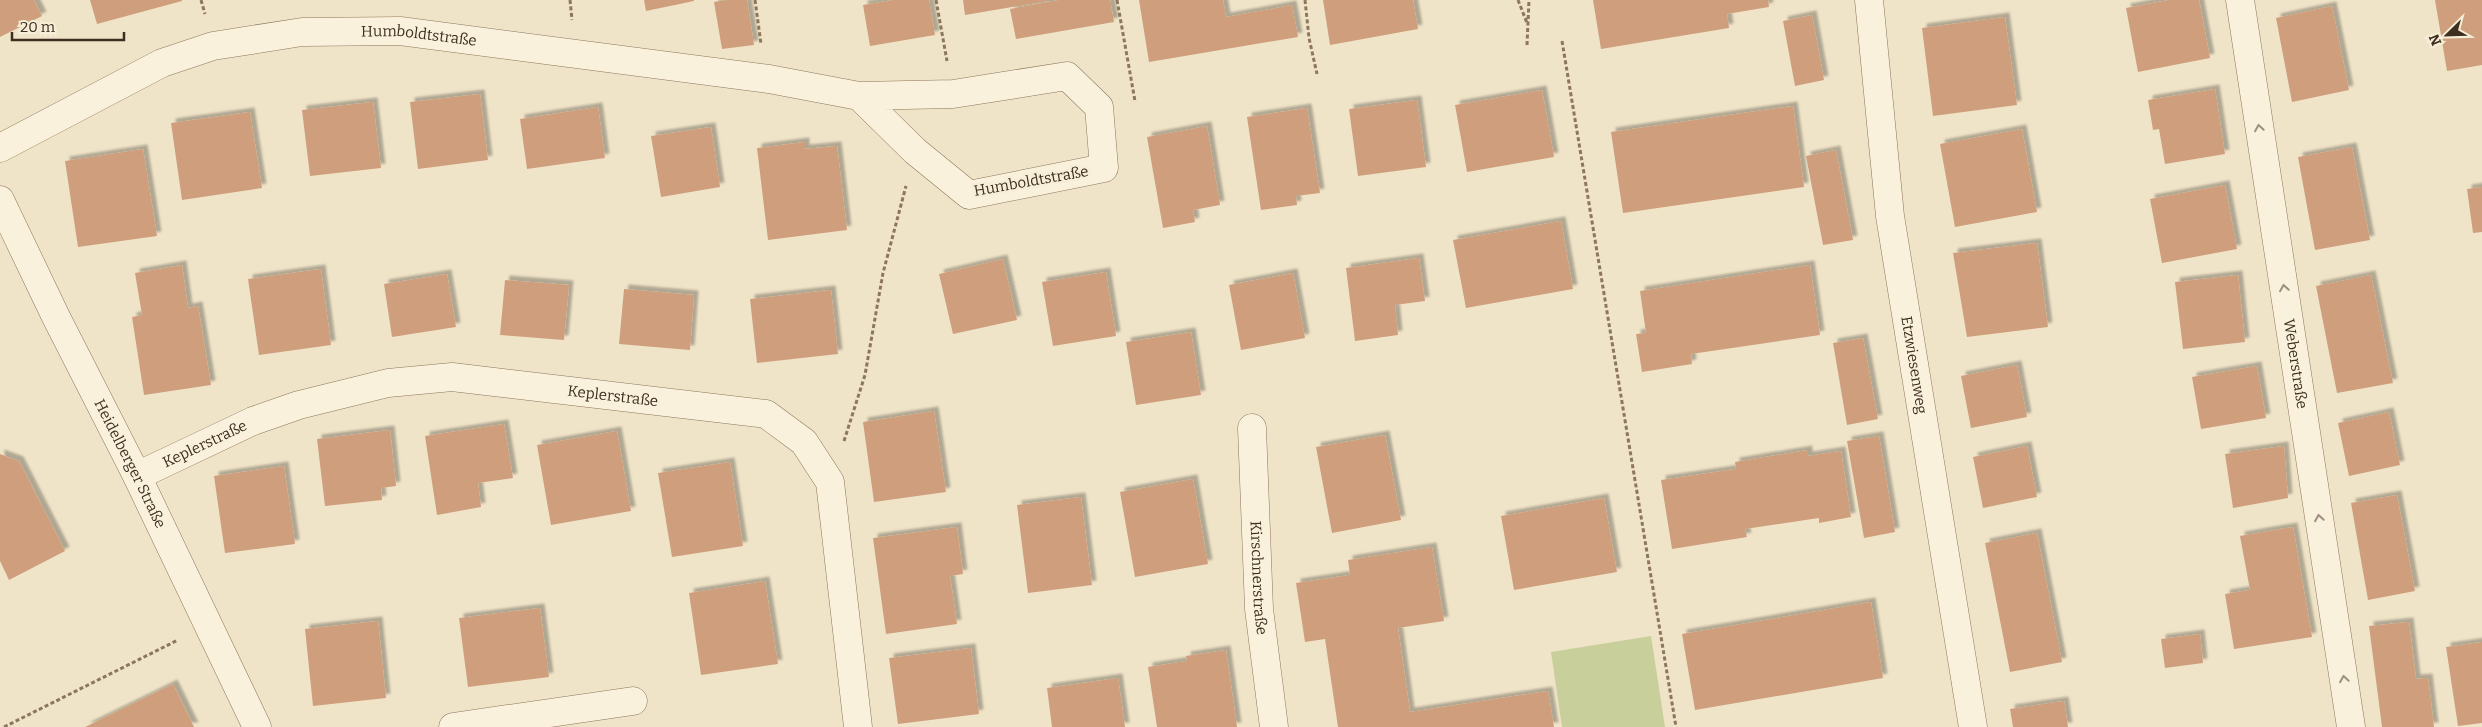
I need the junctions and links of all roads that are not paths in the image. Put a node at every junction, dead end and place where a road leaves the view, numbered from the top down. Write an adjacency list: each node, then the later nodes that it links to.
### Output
1 (1869, 0): 13 (street, Etzwiesenweg)
2 (2240, 0): 14 (street, Weberstraße, one-way to 2)
3 (859, 96): 3 (street, Humboldtstraße); 4 (street, Humboldtstraße)
4 (0, 148)
5 (0, 200): 7 (street, Heidelberger Straße)
6 (1252, 428): 12 (street, Kirschnerstraße)
7 (138, 476): 9 (street, Heidelberger Straße); 11 (street, Keplerstraße)
8 (633, 701): 10 (street)
9 (257, 727)
10 (453, 727)
11 (858, 727)
12 (1274, 727)
13 (1973, 727)
14 (2351, 727)

